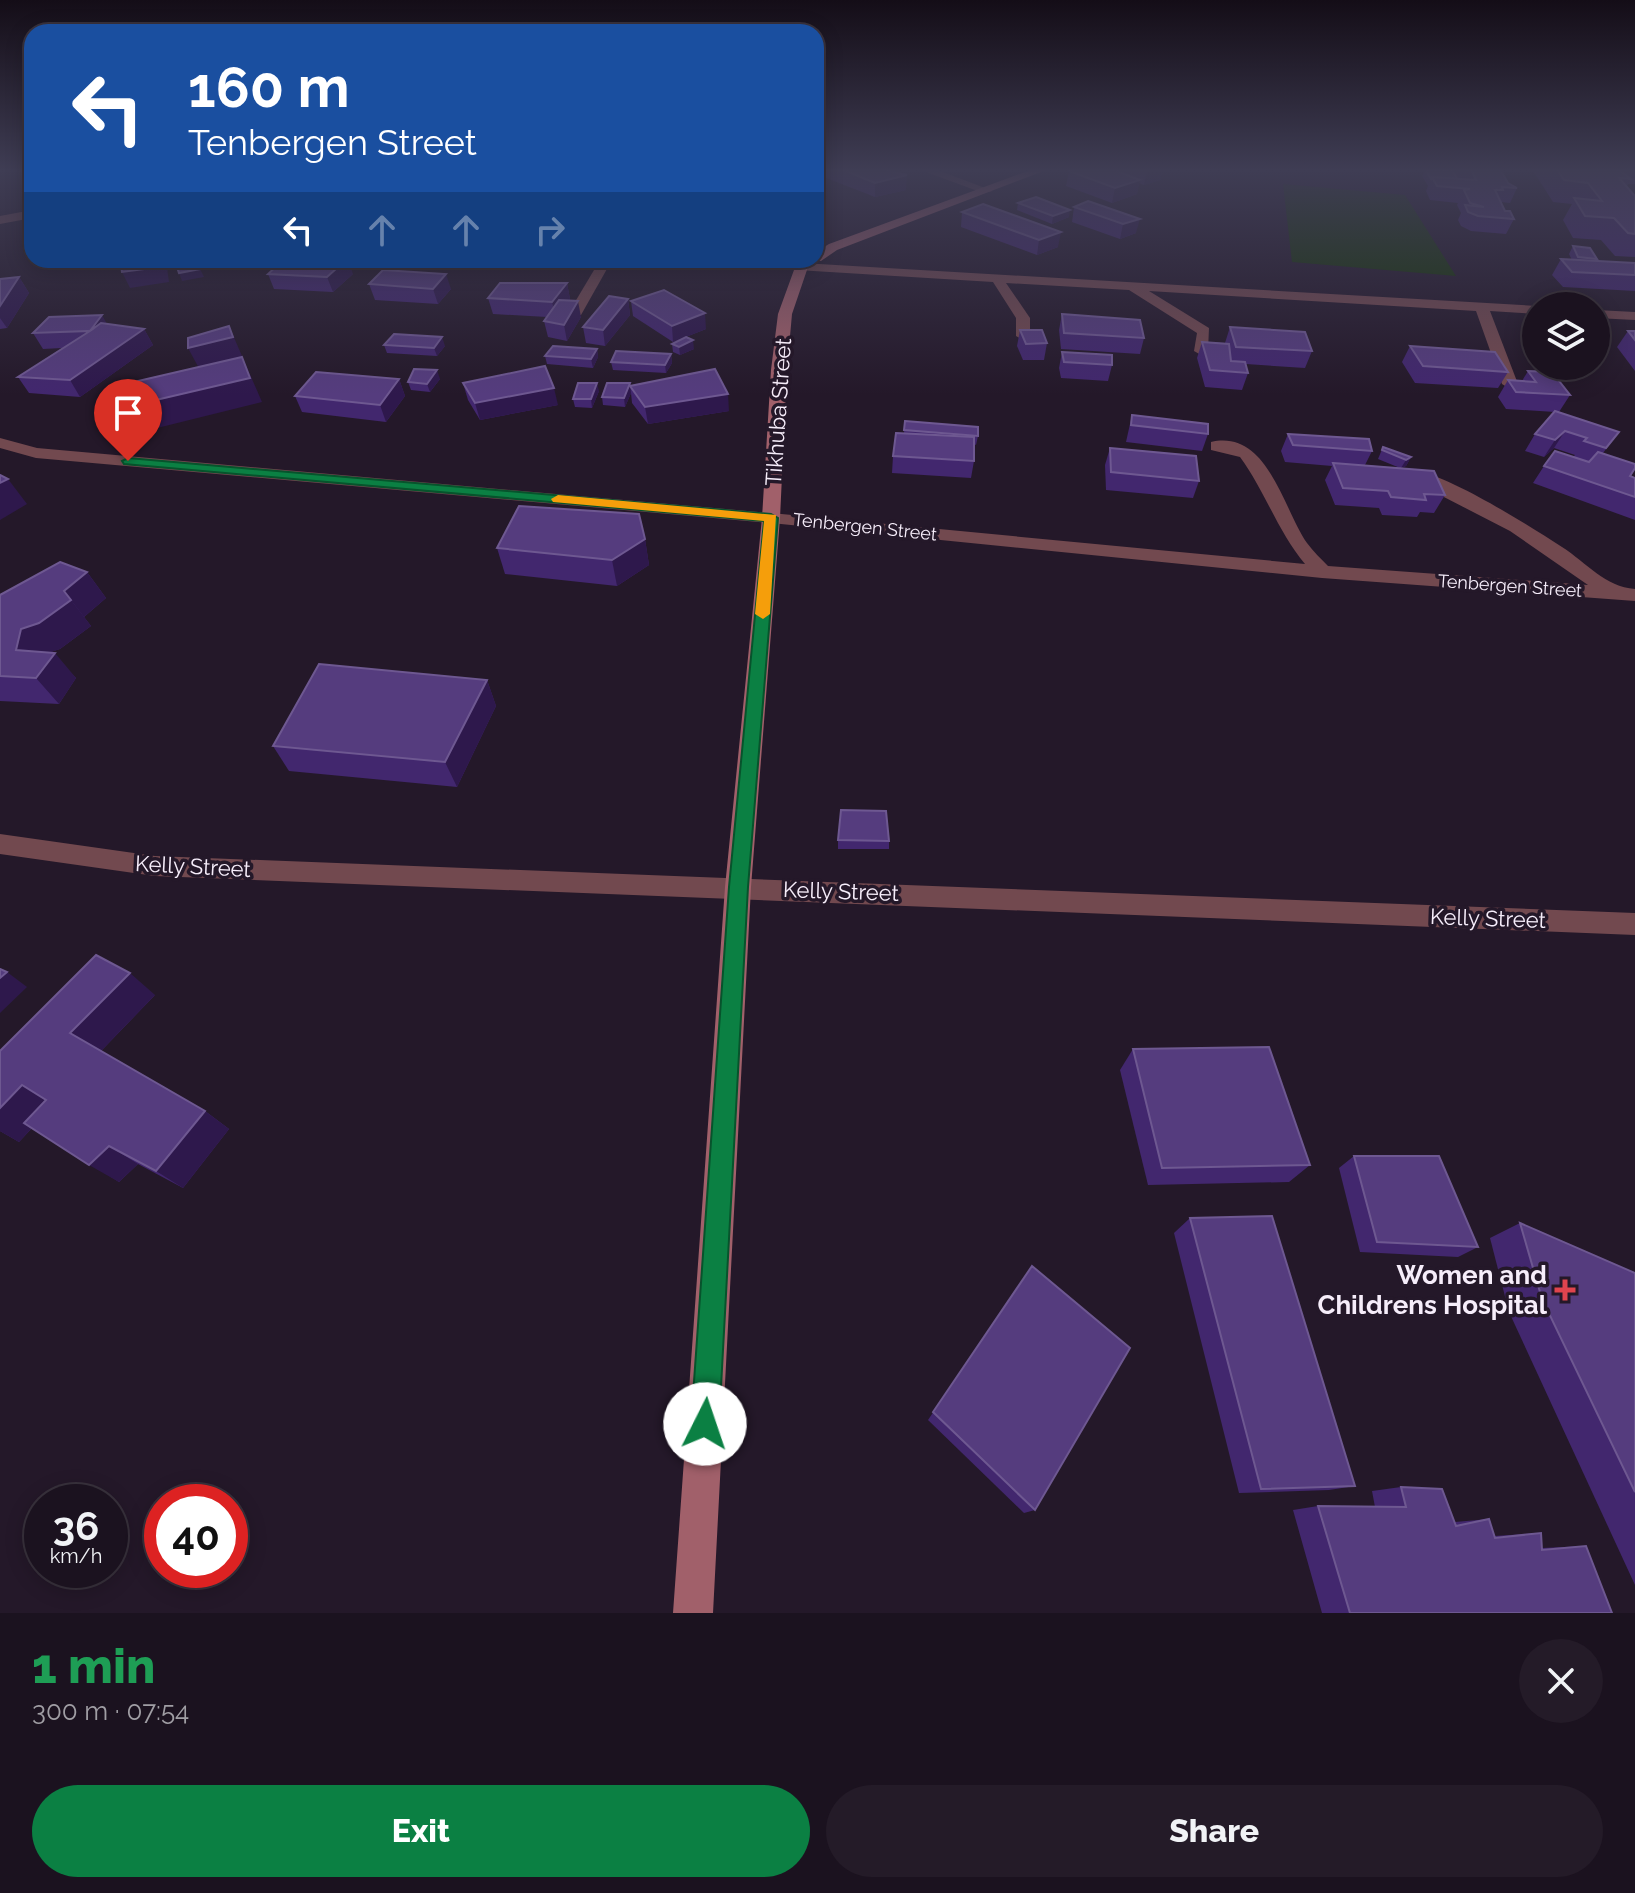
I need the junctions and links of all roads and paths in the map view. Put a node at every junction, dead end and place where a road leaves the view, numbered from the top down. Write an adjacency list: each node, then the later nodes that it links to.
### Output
1 (824, 262): 4 (street)
2 (601, 268): 8 (street)
3 (807, 268): 17 (street, Tikhuba Street)
4 (1000, 278): 5 (street); 11 (street)
5 (1132, 286): 6 (street); 12 (street)
6 (1481, 307): 7 (street); 13 (street)
7 (1522, 309)
8 (576, 312)
9 (1610, 315): 10 (street)
10 (1635, 316)
11 (1023, 336)
12 (1201, 351)
13 (1510, 384)
14 (0, 443): 17 (street, Tenbergen Street)
15 (1217, 446): 18 (street)
16 (1407, 471): 19 (street)
17 (771, 518): 18 (street, Tenbergen Street); 22 (street, Tikhuba Street)
18 (1322, 572): 19 (street, Tenbergen Street)
19 (1608, 593): 20 (street, Tenbergen Street)
20 (1635, 595)
21 (0, 844): 22 (street, Kelly Street)
22 (738, 887): 23 (street, Kelly Street); 24 (street, Tikhuba Street)
23 (1635, 924)
24 (693, 1613)

